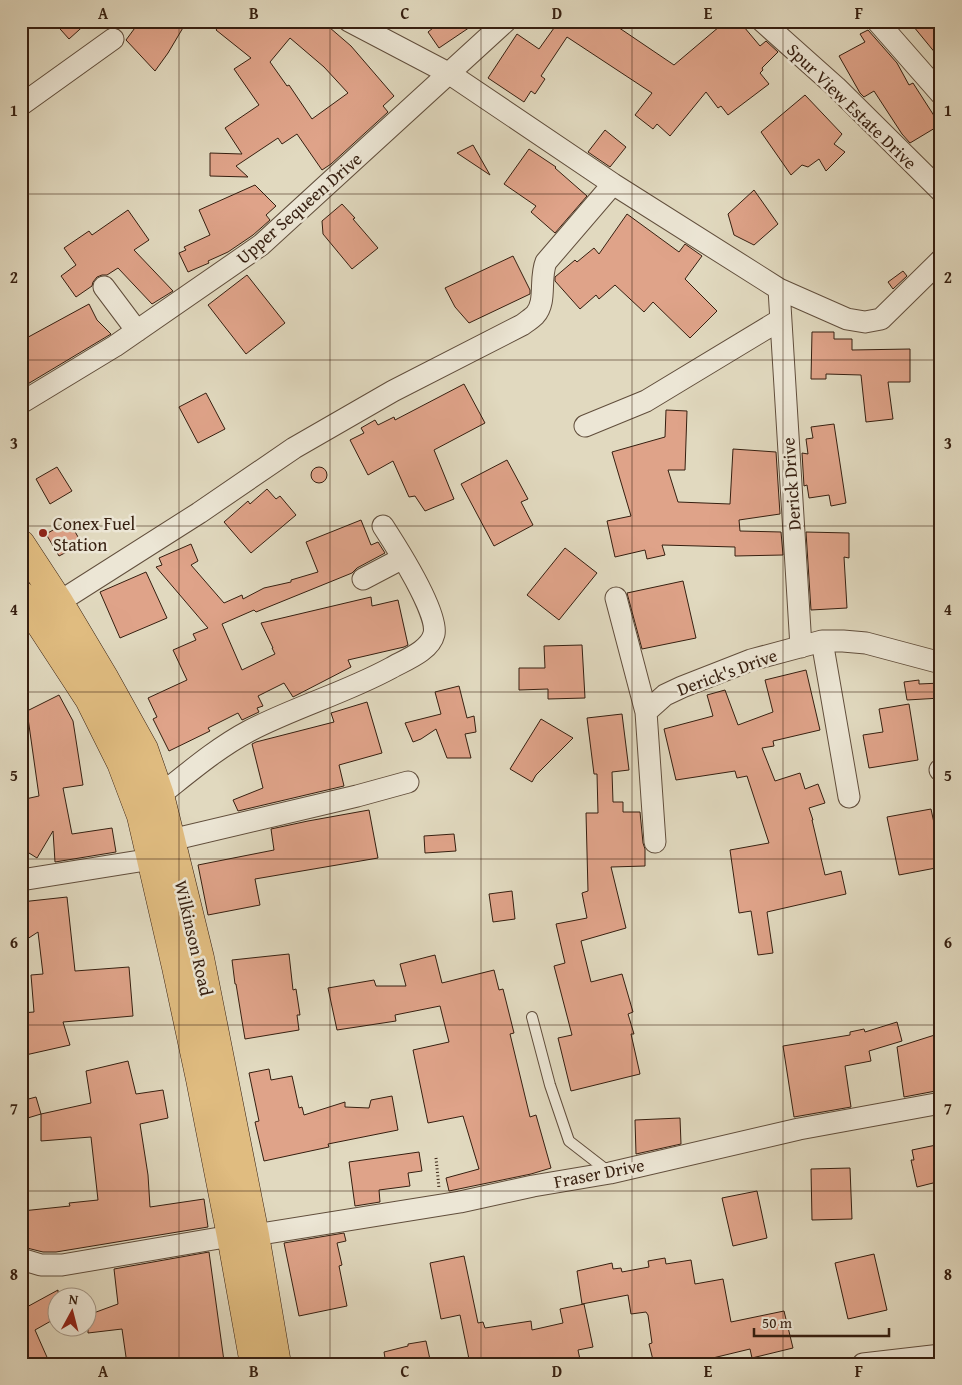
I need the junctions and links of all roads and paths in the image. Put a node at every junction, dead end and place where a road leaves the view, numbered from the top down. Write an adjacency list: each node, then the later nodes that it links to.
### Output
1 (349, 21): 6 (street)
2 (506, 21): 6 (street, Upper Sequeen Drive)
3 (762, 21): 10 (street, Spur View Estate Drive)
4 (877, 21): 7 (street)
5 (113, 39): 8 (street)
6 (450, 74): 9 (street); 15 (street, Upper Sequeen Drive)
7 (941, 94)
8 (21, 105)
9 (613, 184): 13 (street); 24 (street)
10 (941, 191)
11 (941, 260): 13 (street)
12 (104, 287): 15 (street)
13 (779, 289): 14 (street, Derick Drive)
14 (780, 320): 17 (street); 26 (street, Derick Drive)
15 (137, 331): 16 (street, Upper Sequeen Drive)
16 (21, 403)
17 (585, 426)
18 (384, 526): 20 (street)
19 (21, 544): 24 (main road, Wilkinson Road)
20 (403, 558): 21 (street); 30 (street)
21 (363, 579)
22 (21, 595): 34 (main road, Wilkinson Road)
23 (616, 598): 28 (street)
24 (60, 602): 30 (main road, Wilkinson Road)
25 (822, 641): 26 (street, Derick's Drive); 27 (street, Derick's Drive); 31 (street)
26 (800, 646): 28 (street, Derick's Drive)
27 (941, 663)
28 (646, 712): 33 (street)
29 (408, 782): 32 (street)
30 (160, 795): 32 (main road, Wilkinson Road)
31 (849, 797)
32 (171, 840): 41 (main road, Wilkinson Road)
33 (655, 842)
34 (152, 858): 35 (street); 41 (main road, Wilkinson Road)
35 (21, 880)
36 (532, 1017): 39 (lane)
37 (941, 1103): 39 (street, Fraser Drive)
38 (436, 1158): 40 (path)
39 (610, 1173): 40 (street, Fraser Drive)
40 (440, 1205): 41 (street, Fraser Drive)
41 (243, 1235): 42 (street, Fraser Drive); 44 (main road, Wilkinson Road); 45 (main road, Wilkinson Road)
42 (21, 1259)
43 (941, 1355): 46 (street)
44 (254, 1364)
45 (278, 1364)
46 (863, 1364)

